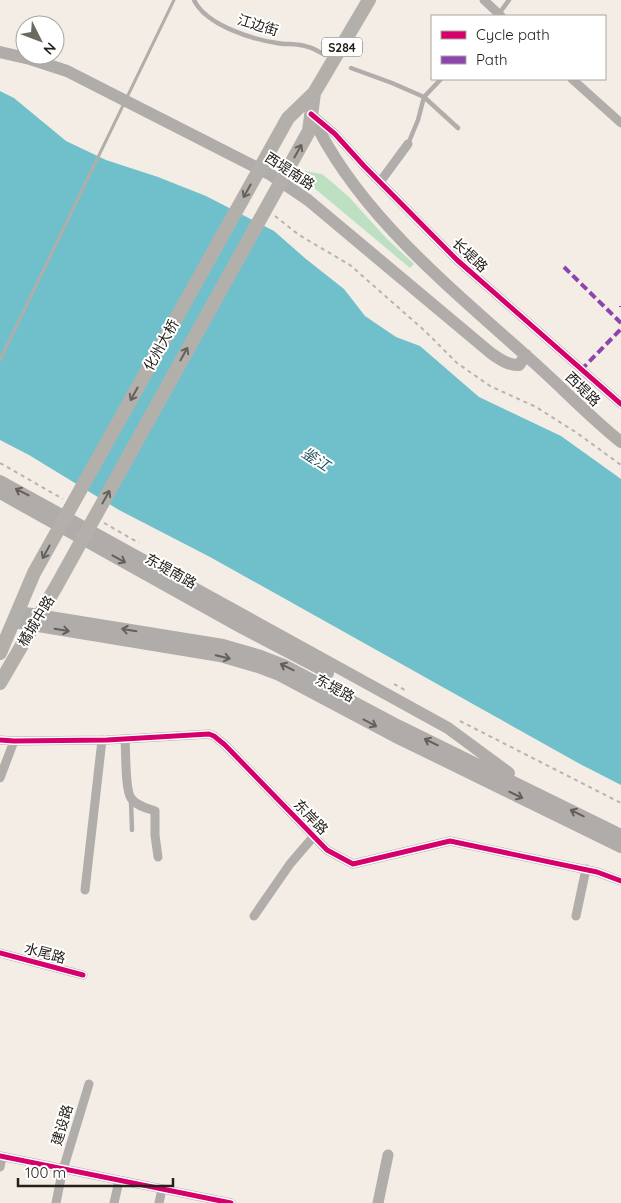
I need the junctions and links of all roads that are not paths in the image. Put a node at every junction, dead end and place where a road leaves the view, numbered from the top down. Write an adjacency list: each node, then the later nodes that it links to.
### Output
1 (194, 0): 7 (lane, 江边街)
2 (370, 0): 11 (main road, S284)
3 (484, 0): 5 (street)
4 (509, 0): 5 (lane)
5 (499, 15)
6 (0, 52): 18 (main road, 西堤南路)
7 (325, 55)
8 (351, 68): 12 (lane)
9 (440, 80): 12 (lane)
10 (573, 80): 14 (street)
11 (314, 93): 13 (main road); 23 (main road, 化州大桥, one-way to 23)
12 (424, 97): 15 (lane); 16 (lane)
13 (311, 114): 17 (street, 长堤路); 18 (main road, 西堤路); 24 (main road, 化州大桥, one-way to 13)
14 (621, 123)
15 (458, 128)
16 (408, 144): 17 (street)
17 (380, 182): 19 (street, 长堤路)
18 (526, 355): 20 (main road, 西堤路)
19 (621, 404)
20 (621, 442)
21 (0, 481): 30 (main road, 东堤南路, one-way to 21)
22 (0, 493): 27 (main road, 东堤南路, one-way to 27)
23 (34, 573): 25 (main road, 橘城中路)
24 (57, 585): 26 (main road, 橘城中路)
25 (16, 617): 26 (main road, 东堤路); 29 (main road, 橘城中路)
26 (37, 620): 28 (main road, 东堤路, one-way to 26); 32 (main road, 橘城中路); 33 (main road, 东堤路, one-way to 33)
27 (246, 630): 28 (main road); 31 (main road, 东堤南路)
28 (236, 649): 33 (main road, 东堤路, one-way to 28)
29 (0, 653)
30 (325, 660): 31 (main road); 39 (main road, 东堤南路)
31 (328, 673): 33 (main road)
32 (0, 683)
33 (330, 696): 39 (main road, 东堤路, one-way to 33); 44 (main road, 东堤路, one-way to 44)
34 (125, 739): 36 (street, 东岸路); 40 (street); 43 (street, 东岸路)
35 (0, 740): 37 (street, 东岸路)
36 (102, 740): 37 (street, 东岸路); 48 (street)
37 (14, 741): 38 (street)
38 (0, 778)
39 (535, 792): 42 (main road, 东堤路, one-way to 39)
40 (131, 799): 41 (lane); 45 (street)
41 (132, 830)
42 (621, 835)
43 (314, 836): 46 (street, 东岸路); 49 (street)
44 (621, 847)
45 (158, 857)
46 (586, 869): 47 (street, 东岸路); 50 (street)
47 (621, 881)
48 (85, 890)
49 (254, 916)
50 (576, 916)
51 (0, 952): 52 (street, 水尾路)
52 (83, 975)
53 (89, 1084): 57 (street, 建设路)
54 (388, 1155): 65 (street)
55 (1, 1156): 56 (street); 57 (street)
56 (0, 1167)
57 (64, 1169): 58 (street); 61 (street, 建设路)
58 (119, 1181): 59 (street); 62 (street)
59 (162, 1189): 60 (street); 63 (street)
60 (209, 1201): 64 (street)
61 (56, 1203)
62 (114, 1203)
63 (159, 1203)
64 (230, 1203)
65 (378, 1203)

